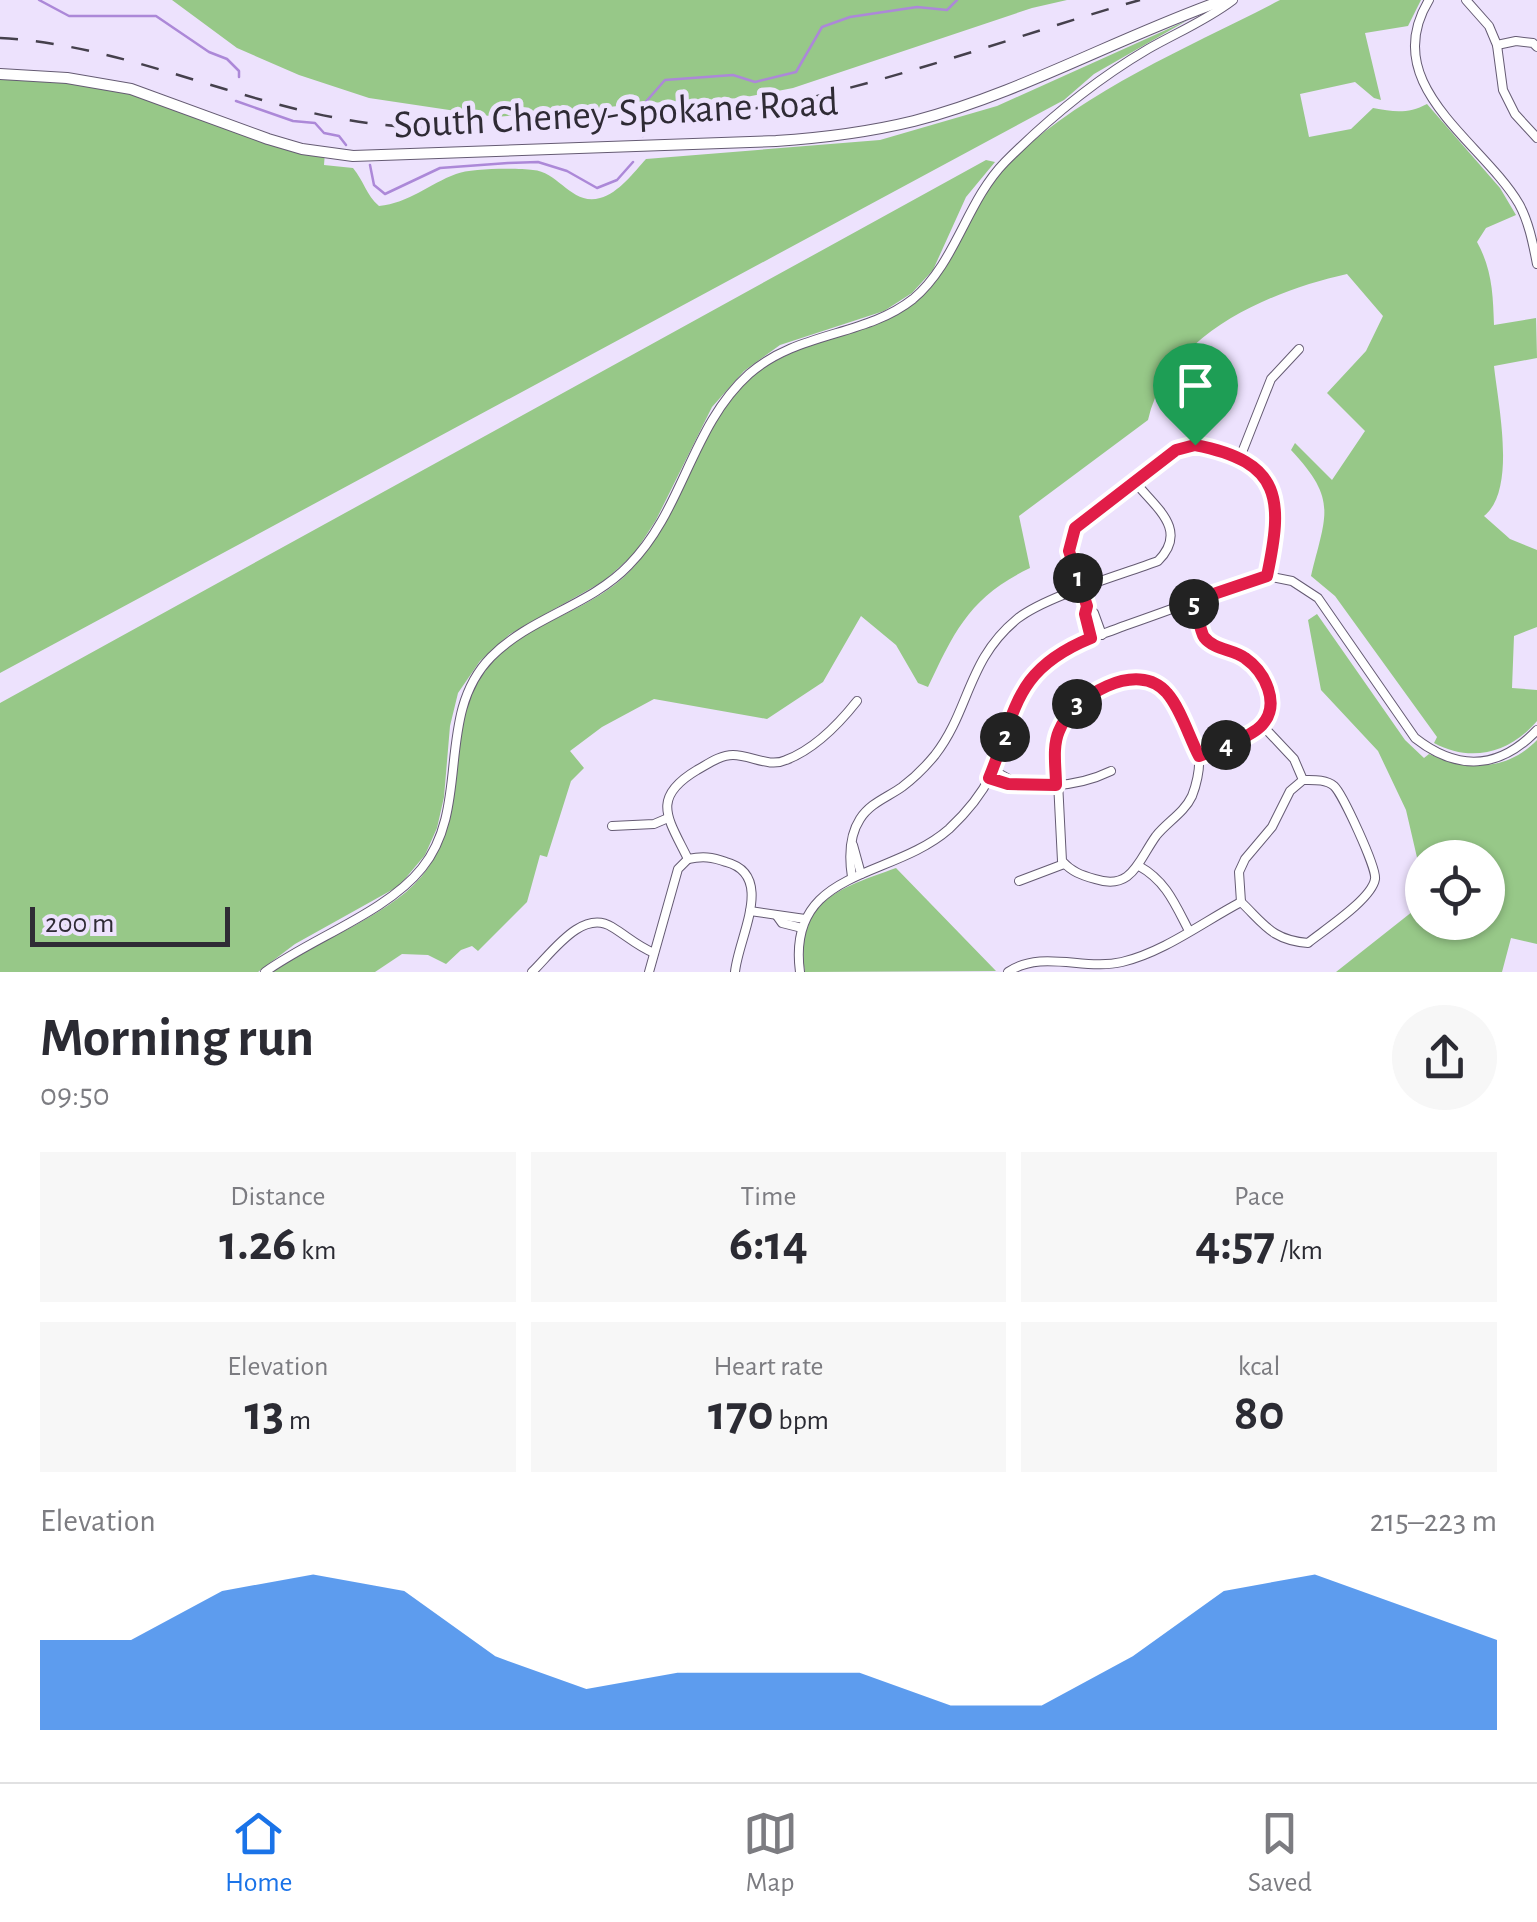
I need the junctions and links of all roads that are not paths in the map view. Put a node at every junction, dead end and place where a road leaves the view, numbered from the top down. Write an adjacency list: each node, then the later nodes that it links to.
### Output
1 (1224, 0): 7 (main road, South Cheney-Spokane Road)
2 (1233, 0): 44 (street)
3 (1429, 0): 9 (street)
4 (1466, 0): 5 (street)
5 (1497, 45): 6 (street); 8 (street)
6 (1537, 48)
7 (0, 74)
8 (1537, 138)
9 (1537, 264)
10 (1300, 350): 13 (street)
11 (1198, 418): 12 (street)
12 (1195, 445): 13 (street); 14 (street)
13 (1239, 460): 17 (street)
14 (1135, 482): 16 (street); 18 (street)
15 (1184, 534): 16 (street)
16 (1173, 536): 18 (street)
17 (1267, 576): 19 (street); 25 (street)
18 (1082, 590): 20 (street); 36 (street)
19 (1190, 602): 21 (street); 24 (street)
20 (1087, 606): 21 (street); 22 (street)
21 (1102, 635): 22 (street)
22 (1091, 638): 28 (street)
23 (858, 701): 31 (street)
24 (1262, 725): 26 (street); 29 (street)
25 (1537, 730)
26 (1199, 756): 30 (street); 35 (street)
27 (1111, 771): 30 (street)
28 (991, 774): 30 (street); 36 (street)
29 (1304, 780): 38 (street); 38 (street)
30 (1056, 785): 34 (street)
31 (668, 818): 32 (street); 33 (street)
32 (612, 826)
33 (688, 859): 39 (street); 42 (street)
34 (1064, 864): 35 (street); 37 (street)
35 (1139, 866): 41 (street)
36 (857, 876): 40 (street)
37 (1019, 881)
38 (1241, 902): 41 (street)
39 (750, 911): 40 (street); 47 (street)
40 (803, 924): 48 (street)
41 (1189, 930): 43 (street)
42 (654, 953): 45 (street); 46 (street)
43 (1089, 969): 49 (street)
44 (265, 972)
45 (532, 972)
46 (649, 972)
47 (736, 972)
48 (800, 972)
49 (1008, 972)

